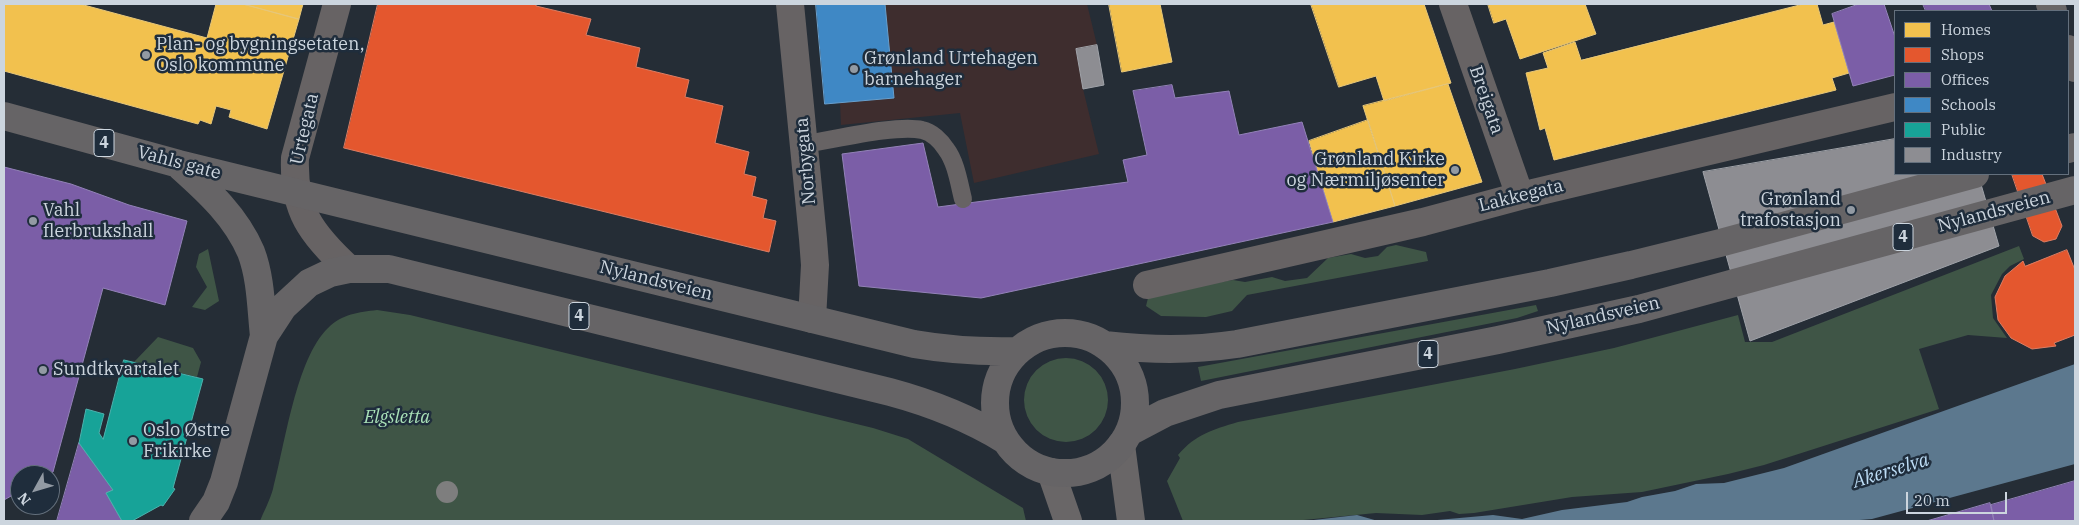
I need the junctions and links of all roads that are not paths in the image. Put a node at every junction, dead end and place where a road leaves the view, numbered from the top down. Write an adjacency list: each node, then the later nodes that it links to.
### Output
1 (337, 4): 12 (street, Urtegata)
2 (790, 4): 8 (street, Norbygata)
3 (1454, 4): 13 (street, Breigata)
4 (2069, 52): 5 (main road)
5 (2075, 67)
6 (1894, 107): 13 (street, Lakkegata)
7 (4, 116): 9 (main road, Vahls gate / 4)
8 (805, 144): 14 (lane); 17 (street, Norbygata)
9 (179, 164): 12 (main road, Vahls gate / 4); 18 (main road, 4)
10 (1971, 175): 19 (main road, Nylandsveien)
11 (2075, 190): 21 (main road, Nylandsveien / 4)
12 (296, 193): 15 (street, Urtegata); 17 (main road, Nylandsveien / 4)
13 (1520, 196): 16 (street, Lakkegata)
14 (963, 200)
15 (349, 268): 18 (main road, Nylandsveien / 4); 22 (main road, Nylandsveien / 4)
16 (1147, 285)
17 (812, 319): 20 (main road, Nylandsveien / 4)
18 (264, 336): 25 (main road, 4)
19 (1104, 345): 20 (main road, Nylandsveien); 21 (main road, Nylandsveien)
20 (1018, 351): 22 (main road, Nylandsveien)
21 (1125, 438): 23 (main road, Nylandsveien); 24 (main road)
22 (1005, 440): 23 (main road, Nylandsveien)
23 (1051, 472): 26 (main road)
24 (1130, 517)
25 (203, 521)
26 (1068, 521)

